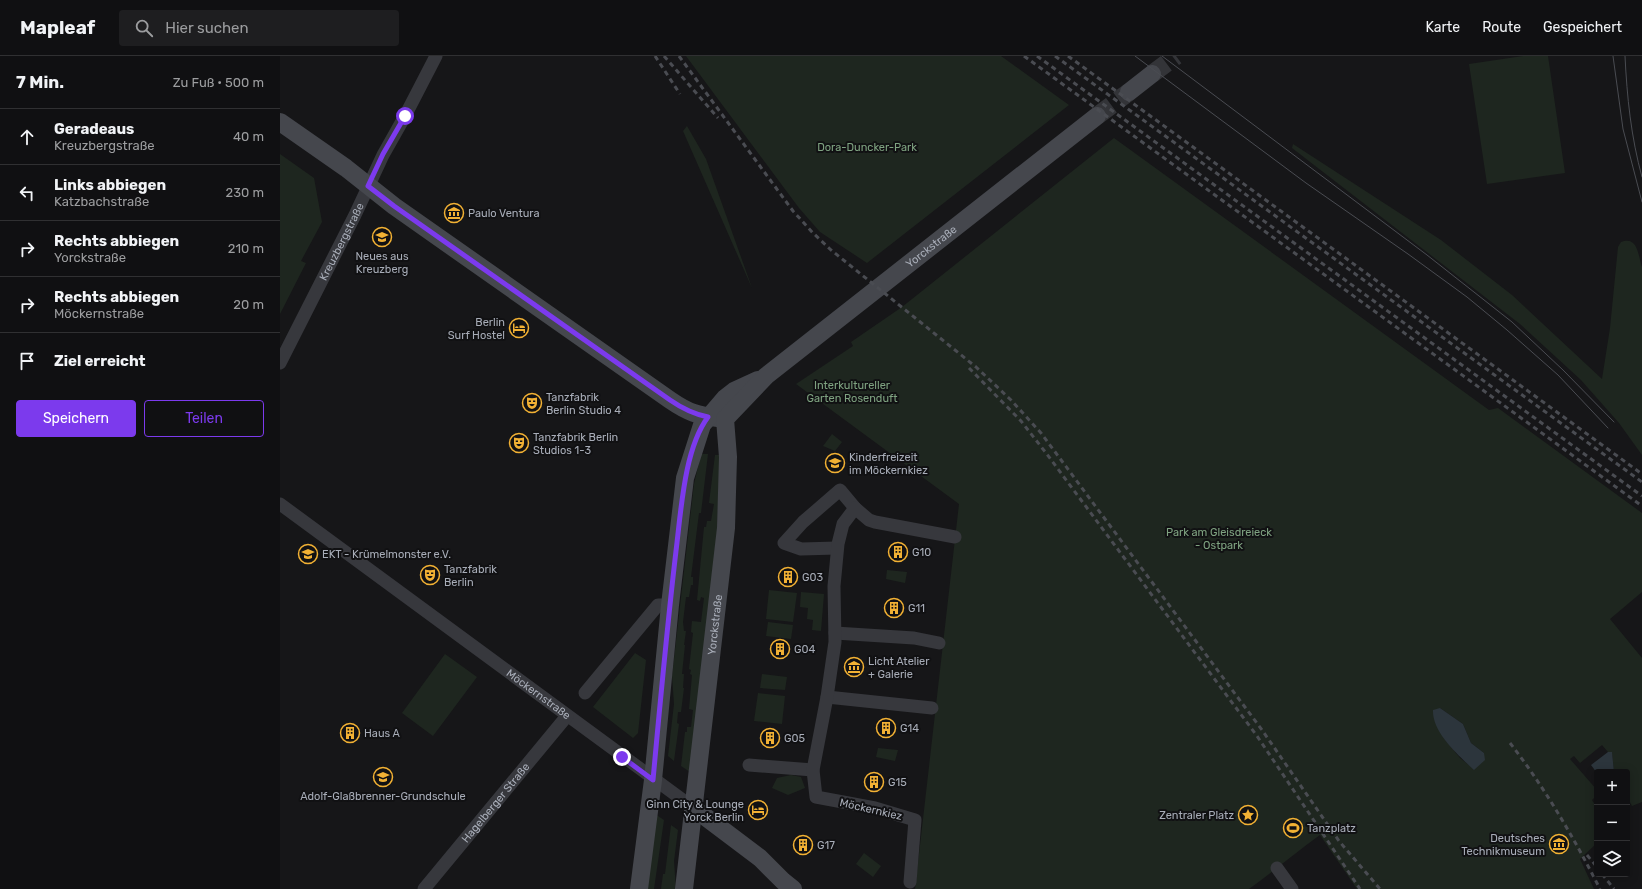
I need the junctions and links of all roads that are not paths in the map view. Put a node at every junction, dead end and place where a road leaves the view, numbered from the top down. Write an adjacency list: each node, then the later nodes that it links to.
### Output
1 (436, 56): 6 (street, Kreuzbergstraße)
2 (1152, 74): 3 (main road)
3 (1129, 92)
4 (1097, 116): 8 (main road, Yorckstraße)
5 (280, 122): 6 (main road)
6 (368, 186): 7 (street, Kreuzbergstraße); 8 (main road)
7 (280, 363)
8 (716, 418): 13 (main road, Yorckstraße); 23 (main road, Yorckstraße)
9 (280, 504): 19 (street, Möckernstraße)
10 (855, 508): 11 (street); 12 (street, Möckernkiez); 12 (street)
11 (956, 538)
12 (837, 548): 14 (street, Möckernkiez)
13 (670, 605): 16 (street); 22 (main road, Yorckstraße)
14 (835, 633): 15 (street); 17 (street, Möckernkiez)
15 (939, 643)
16 (585, 693)
17 (827, 697): 18 (street); 21 (street, Möckernkiez)
18 (932, 708)
19 (567, 716): 22 (street, Möckernstraße); 26 (street, Hagelberger Straße)
20 (749, 765): 21 (street)
21 (813, 770): 25 (street, Möckernkiez)
22 (653, 780): 23 (street, Möckernstraße); 27 (main road, Yorckstraße)
23 (694, 809): 28 (main road, Yorckstraße); 29 (main road, Möckernstraße)
24 (1277, 868): 30 (street)
25 (910, 882)
26 (424, 889)
27 (639, 889)
28 (684, 889)
29 (793, 889)
30 (1292, 889)

